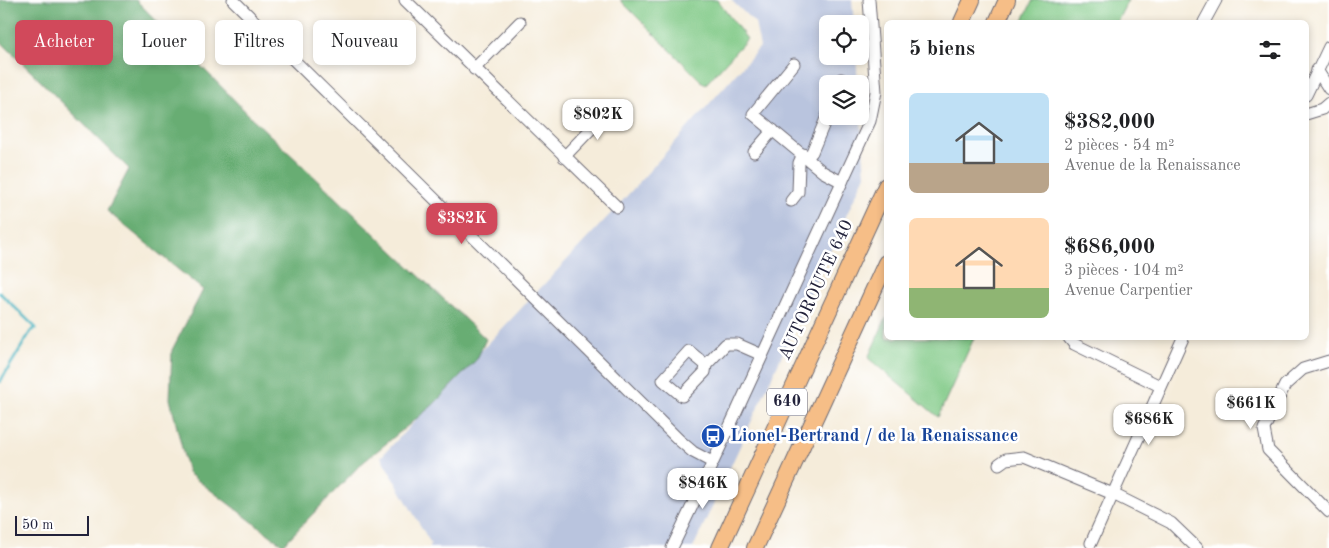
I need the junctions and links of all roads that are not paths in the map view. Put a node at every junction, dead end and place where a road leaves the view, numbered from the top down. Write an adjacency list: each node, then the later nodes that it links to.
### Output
1 (232, 0): 36 (street)
2 (404, 0): 13 (street)
3 (869, 0): 25 (street)
4 (972, 0): 7 (highway)
5 (1007, 0): 8 (highway)
6 (1216, 0): 9 (street)
7 (963, 20)
8 (998, 20)
9 (1205, 20)
10 (520, 22): 13 (street)
11 (1329, 47): 14 (street)
12 (794, 64): 21 (street)
13 (474, 69): 24 (street)
14 (1317, 70): 15 (street); 16 (street)
15 (1309, 88)
16 (1329, 89)
17 (1329, 103): 19 (street)
18 (612, 107): 24 (street)
19 (1309, 113)
20 (823, 125): 23 (street)
21 (774, 130): 22 (street); 23 (street)
22 (754, 152)
23 (805, 156): 25 (street); 27 (street)
24 (564, 157): 28 (street)
25 (842, 182): 32 (street)
26 (884, 190): 42 (highway, AUTOROUTE 640 / 640)
27 (791, 201)
28 (617, 207)
29 (884, 267): 43 (highway, 640)
30 (1071, 340): 35 (street)
31 (1183, 340): 35 (street)
32 (762, 355): 34 (street); 36 (street)
33 (1329, 361): 39 (street)
34 (706, 365)
35 (1160, 386): 38 (street)
36 (712, 462): 41 (street)
37 (999, 464): 38 (street)
38 (1113, 494): 40 (street); 44 (street)
39 (1329, 512)
40 (1091, 543)
41 (672, 548)
42 (720, 548)
43 (755, 548)
44 (1196, 548)

